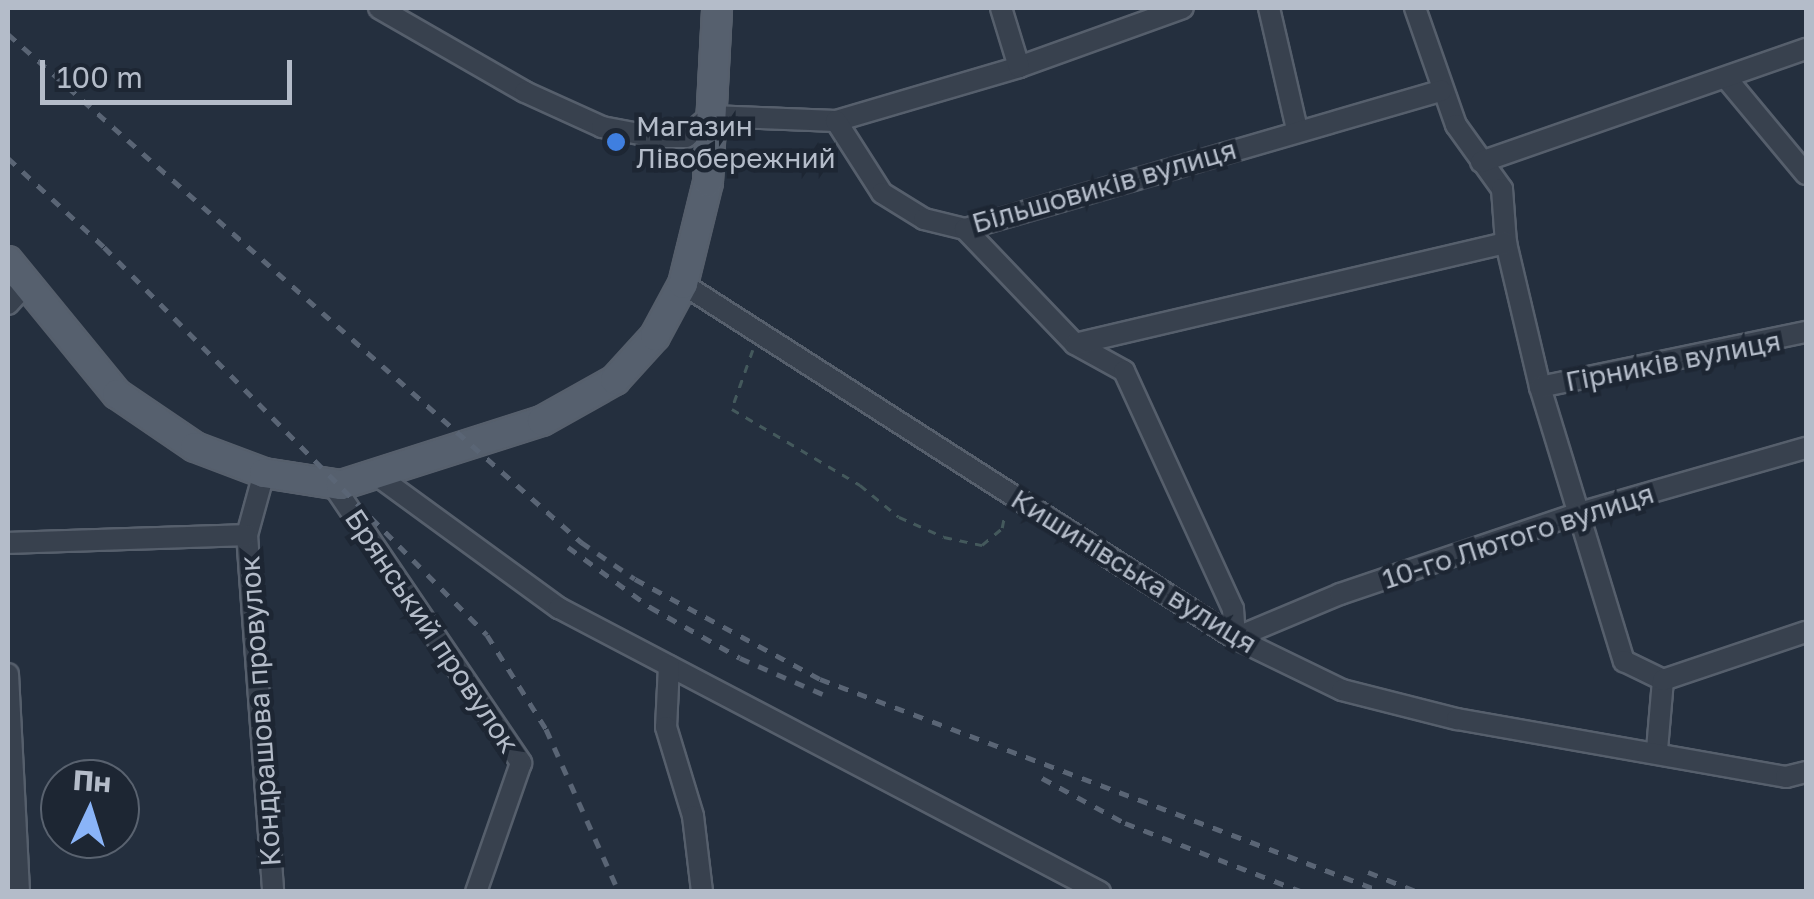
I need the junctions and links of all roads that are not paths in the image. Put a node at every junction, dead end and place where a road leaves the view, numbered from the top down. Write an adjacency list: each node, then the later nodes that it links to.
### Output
1 (379, 8): 11 (street)
2 (717, 8): 11 (main road)
3 (1001, 8): 8 (street)
4 (1182, 8): 8 (street)
5 (1269, 8): 13 (street)
6 (1415, 8): 10 (street)
7 (1806, 48): 9 (street)
8 (1019, 67): 12 (street)
9 (1726, 78): 14 (street); 15 (street)
10 (1441, 91): 13 (street, Більшовиків вулиця); 14 (street)
11 (710, 116): 12 (street); 19 (main road)
12 (836, 121): 16 (street, Більшовиків вулиця)
13 (1297, 128): 16 (street, Більшовиків вулиця)
14 (1481, 162): 17 (street)
15 (1806, 174)
16 (965, 229): 22 (street)
17 (1506, 243): 22 (street); 23 (street)
18 (8, 261): 20 (main road)
19 (683, 284): 26 (main road); 32 (street, Кишинівська вулиця)
20 (17, 294): 25 (main road)
21 (1806, 332): 23 (street, Гірників вулиця)
22 (1075, 344): 32 (street)
23 (1540, 387): 28 (street)
24 (1806, 448): 28 (street, 10-го Лютого вулиця)
25 (264, 474): 27 (main road); 29 (street, Кондрашова провулок)
26 (375, 474): 27 (main road); 33 (street)
27 (333, 485): 40 (street, Брянський провулок)
28 (1579, 513): 32 (street, 10-го Лютого вулиця); 35 (street)
29 (247, 534): 30 (street); 39 (street, Кондрашова провулок)
30 (8, 543)
31 (1806, 632): 35 (street)
32 (1235, 638): 36 (street, Кишинівська вулиця)
33 (670, 666): 41 (street); 42 (street)
34 (8, 674): 38 (street)
35 (1663, 680): 36 (street)
36 (1658, 750): 37 (street, Кишинівська вулиця)
37 (1800, 776)
38 (19, 892)
39 (273, 892)
40 (476, 892)
41 (702, 892)
42 (1100, 892)

